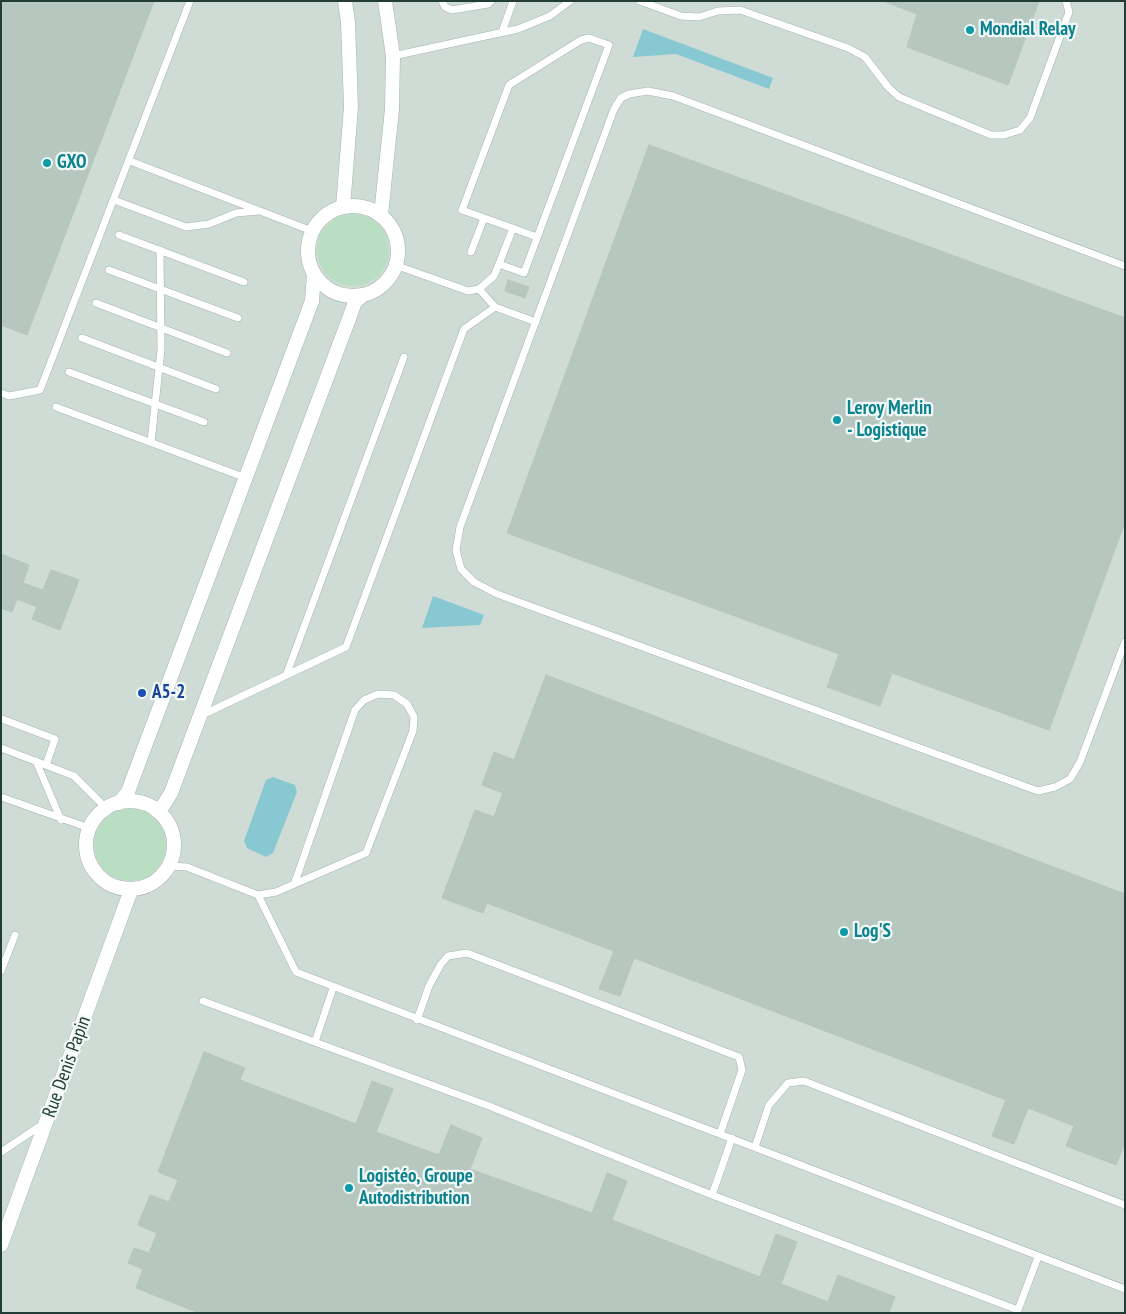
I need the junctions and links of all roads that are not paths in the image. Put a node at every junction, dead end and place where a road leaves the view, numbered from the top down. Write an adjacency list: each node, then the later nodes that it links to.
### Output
1 (190, 1): 12 (lane)
2 (345, 1): 14 (street)
3 (385, 1): 11 (street)
4 (442, 1): 5 (lane)
5 (492, 1)
6 (513, 1): 10 (lane)
7 (570, 1): 10 (lane)
8 (640, 1): 9 (lane)
9 (1066, 1)
10 (502, 32): 11 (lane)
11 (392, 56): 16 (street)
12 (130, 161): 13 (lane); 15 (lane)
13 (114, 200): 15 (lane); 44 (lane)
14 (343, 206): 16 (street); 19 (street)
15 (261, 211): 19 (lane)
16 (381, 215): 25 (street)
17 (484, 218): 18 (lane); 21 (lane); 23 (lane)
18 (513, 228): 21 (lane); 24 (lane)
19 (312, 231): 28 (street)
20 (119, 235): 22 (lane)
21 (538, 237): 24 (lane)
22 (160, 250): 29 (lane); 30 (lane)
23 (471, 252)
24 (500, 264): 31 (lane)
25 (395, 265): 31 (lane); 32 (street)
26 (1125, 266): 36 (lane)
27 (109, 270): 30 (lane)
28 (314, 274): 32 (street); 49 (street)
29 (244, 282)
30 (161, 289): 35 (lane); 37 (lane)
31 (479, 289): 34 (lane)
32 (362, 294): 52 (street)
33 (96, 303): 37 (lane)
34 (495, 307): 36 (lane); 51 (lane)
35 (238, 318)
36 (536, 322): 50 (lane)
37 (161, 327): 39 (lane); 41 (lane)
38 (82, 338): 41 (lane)
39 (227, 353)
40 (404, 357): 51 (lane)
41 (159, 366): 43 (lane); 45 (lane)
42 (69, 372): 45 (lane)
43 (216, 389)
44 (1, 393)
45 (155, 404): 47 (lane); 48 (lane)
46 (56, 407): 48 (lane)
47 (204, 422)
48 (151, 442): 49 (lane)
49 (247, 478): 58 (street)
50 (1125, 642)
51 (287, 673): 52 (lane)
52 (199, 716): 59 (street)
53 (2, 719): 56 (lane)
54 (1, 748): 55 (lane)
55 (36, 761): 56 (lane); 60 (lane)
56 (46, 765): 58 (lane)
57 (1, 798): 60 (lane)
58 (112, 805): 59 (street); 61 (street)
59 (159, 812): 62 (street)
60 (61, 820): 61 (lane)
61 (89, 828): 64 (street)
62 (169, 866): 64 (street); 65 (lane)
63 (295, 882): 63 (lane); 65 (lane)
64 (131, 890): 72 (street, Rue Denis Papin)
65 (258, 895): 68 (lane)
66 (15, 934): 67 (lane)
67 (1, 972)
68 (333, 988): 70 (lane); 71 (lane)
69 (203, 1001): 71 (lane)
70 (417, 1020): 73 (lane); 73 (lane)
71 (314, 1042): 77 (lane)
72 (47, 1121): 76 (lane); 79 (street, Rue Denis Papin)
73 (720, 1134): 74 (lane)
74 (732, 1138): 75 (lane); 77 (lane)
75 (756, 1147): 78 (lane); 80 (lane)
76 (1, 1152)
77 (712, 1195): 82 (lane)
78 (1125, 1205)
79 (1, 1245)
80 (1038, 1257): 81 (lane); 82 (lane)
81 (1125, 1289)
82 (1021, 1312)

